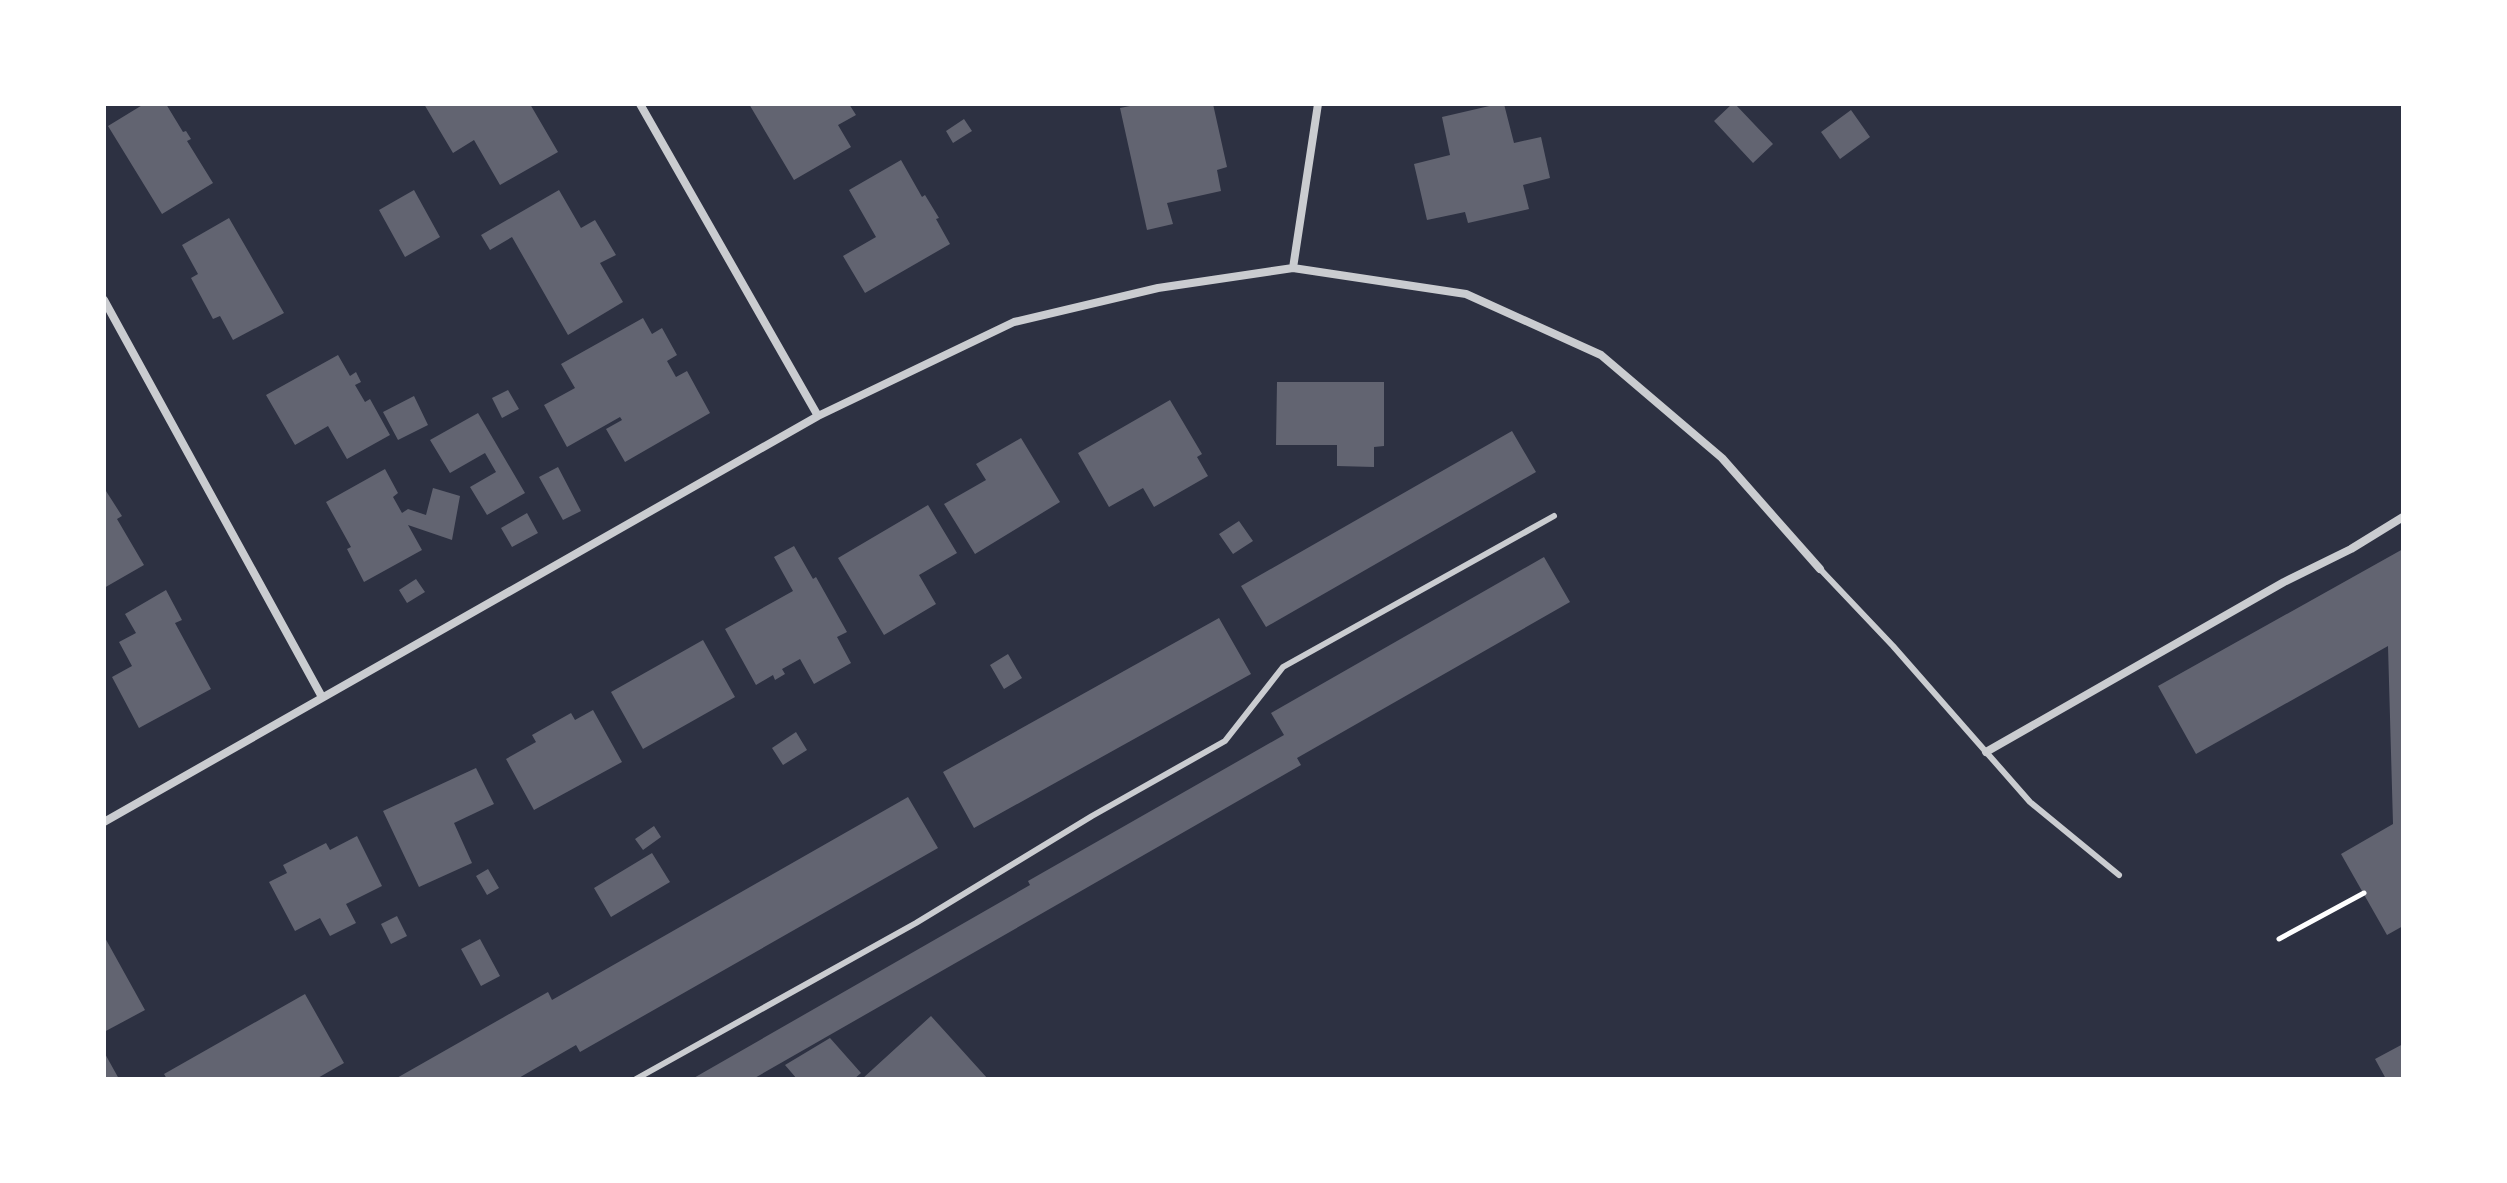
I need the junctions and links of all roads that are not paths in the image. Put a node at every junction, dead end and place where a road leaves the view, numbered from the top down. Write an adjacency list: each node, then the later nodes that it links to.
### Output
1 (640, 104): 5 (street)
2 (1318, 104): 3 (street)
3 (1293, 268): 5 (street); 8 (street)
4 (104, 300): 9 (street)
5 (818, 416): 9 (street)
6 (1554, 516): 13 (lane)
7 (2403, 517): 10 (street)
8 (1820, 569): 10 (lane)
9 (322, 697): 11 (street)
10 (1986, 752): 12 (lane)
11 (104, 822)
12 (2119, 875)
13 (636, 1079)

